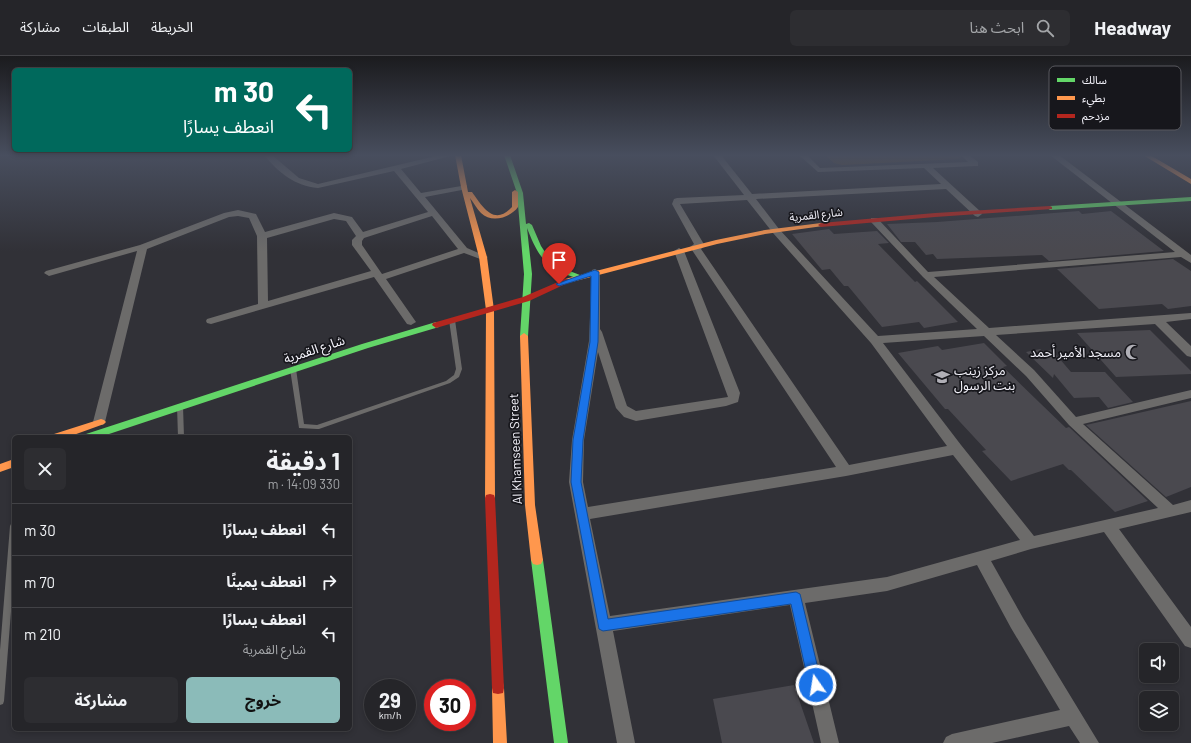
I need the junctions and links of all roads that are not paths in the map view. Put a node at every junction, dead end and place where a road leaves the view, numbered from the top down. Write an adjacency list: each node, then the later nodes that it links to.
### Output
1 (412, 187): 11 (street)
2 (452, 187): 11 (street)
3 (464, 187): 26 (street, Al Khamseen Street)
4 (465, 187): 5 (street)
5 (514, 187)
6 (518, 187): 15 (street, Al Khamseen Street)
7 (742, 187): 12 (street)
8 (931, 187): 12 (street)
9 (949, 187): 17 (street)
10 (1096, 187): 14 (street)
11 (419, 196): 16 (street)
12 (750, 198): 19 (street); 22 (street)
13 (1191, 199): 14 (street, شارع القمرية)
14 (1119, 205): 17 (street, شارع القمرية); 27 (street)
15 (522, 211): 32 (street); 34 (street, Al Khamseen Street)
16 (434, 213): 21 (street); 24 (street)
17 (978, 214): 18 (street, شارع القمرية)
18 (874, 220): 19 (street, شارع القمرية); 31 (street)
19 (776, 231): 22 (street, شارع القمرية); 46 (street)
20 (262, 236): 21 (street); 23 (street); 36 (street)
21 (361, 236): 30 (street)
22 (698, 246): 25 (street, شارع القمرية); 61 (street)
23 (143, 247): 29 (street); 53 (street)
24 (464, 250): 26 (street); 30 (street)
25 (679, 251): 28 (street, شارع القمرية); 43 (street)
26 (483, 256): 37 (street, Al Khamseen Street)
27 (1187, 257): 31 (street)
28 (595, 272): 32 (street, شارع القمرية); 43 (street)
29 (49, 273)
30 (378, 275): 36 (street); 42 (street)
31 (926, 275): 44 (street)
32 (581, 277): 33 (street, شارع القمرية)
33 (547, 288): 34 (street, شارع القمرية); 35 (street, شارع القمرية)
34 (523, 289): 35 (street, Al Khamseen Street)
35 (526, 299): 37 (street, شارع القمرية); 75 (street, Al Khamseen Street)
36 (263, 305): 41 (street)
37 (490, 310): 39 (street, شارع القمرية); 74 (street, Al Khamseen Street)
38 (1191, 316): 40 (street)
39 (452, 320): 49 (street, شارع القمرية); 49 (lane)
40 (1158, 320): 44 (street); 48 (street)
41 (211, 321)
42 (411, 322)
43 (594, 323): 64 (street)
44 (987, 332): 46 (street); 54 (street)
45 (375, 333): 47 (street)
46 (875, 340): 58 (street)
47 (345, 342)
48 (1191, 353)
49 (293, 369): 51 (street, شارع القمرية)
50 (1191, 394): 54 (street)
51 (180, 406): 56 (street, شارع القمرية); 57 (lane)
52 (114, 418): 53 (street)
53 (98, 422): 55 (street)
54 (1073, 422): 63 (street)
55 (62, 435)
56 (95, 435)
57 (181, 435)
58 (956, 449): 61 (street); 66 (street)
59 (12, 464): 60 (street)
60 (0, 468)
61 (846, 471): 64 (street)
62 (1191, 506): 63 (street)
63 (1171, 511): 65 (street)
64 (582, 514): 70 (street)
65 (1108, 526): 66 (street); 71 (street)
66 (1031, 543): 68 (street)
67 (12, 551): 72 (lane)
68 (981, 558): 69 (street); 73 (street)
69 (796, 598): 70 (street); 77 (street)
70 (603, 625): 76 (street)
71 (1191, 640)
72 (0, 701)
73 (1073, 716): 78 (street); 79 (street)
74 (500, 743)
75 (561, 743)
76 (626, 743)
77 (830, 743)
78 (952, 743)
79 (1090, 743)

